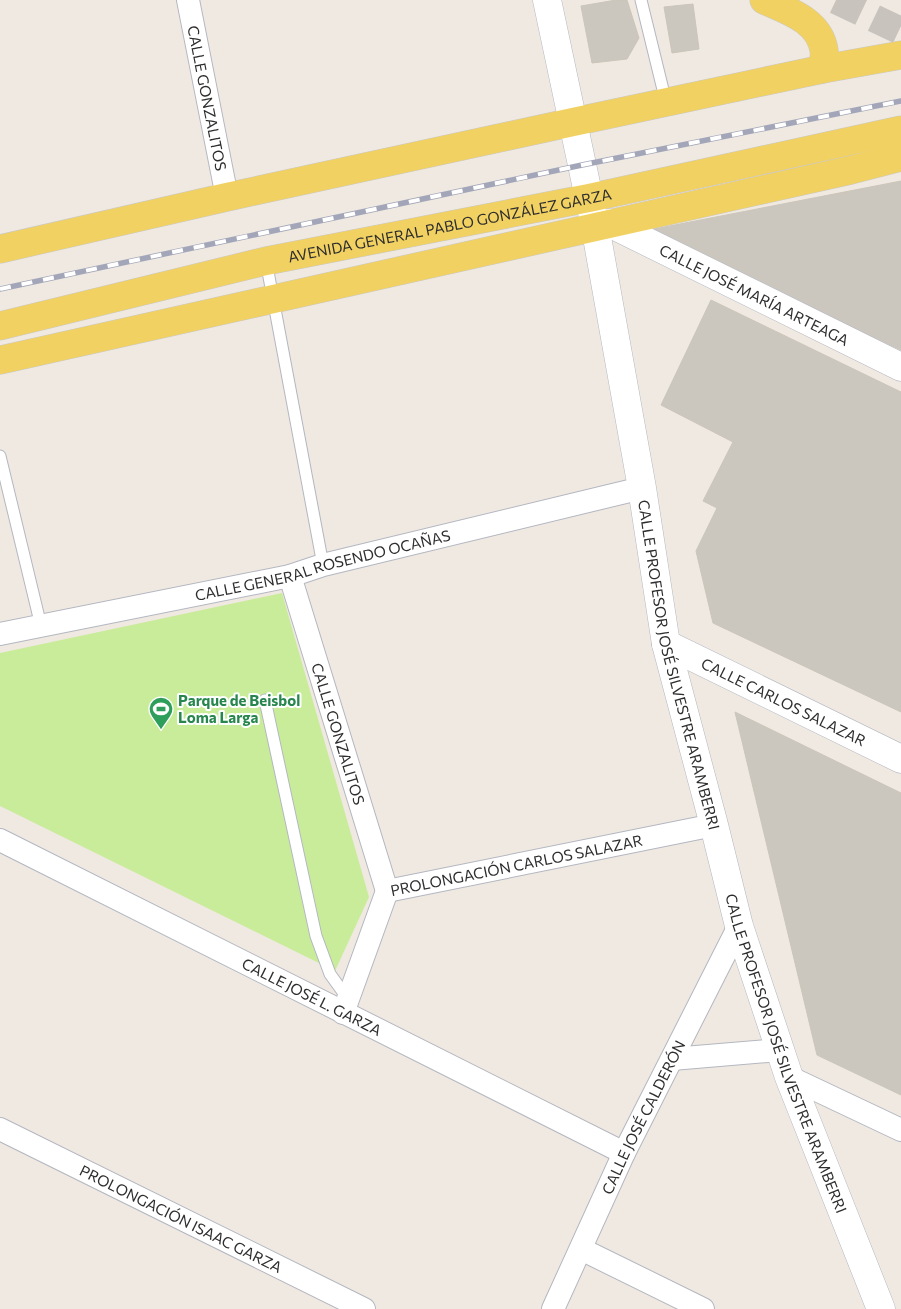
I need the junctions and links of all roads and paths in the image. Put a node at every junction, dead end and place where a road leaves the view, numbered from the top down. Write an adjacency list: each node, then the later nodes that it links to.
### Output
1 (188, 0): 11 (street, CALLE GONZALITOS)
2 (547, 0): 8 (main road, CALLE PROFESOR JOSÉ SILVESTRE ARAMBERRI)
3 (641, 0): 7 (lane)
4 (764, 0): 6 (main road)
5 (890, 57): 6 (main road)
6 (823, 69): 7 (main road)
7 (666, 102): 8 (main road)
8 (573, 122): 11 (main road); 12 (main road, CALLE PROFESOR JOSÉ SILVESTRE ARAMBERRI)
9 (901, 130): 12 (main road, AVENIDA GENERAL PABLO GONZÁLEZ GARZA)
10 (901, 157): 13 (main road, AVENIDA GENERAL PABLO GONZÁLEZ GARZA)
11 (227, 197): 14 (main road)
12 (589, 198): 13 (main road, CALLE PROFESOR JOSÉ SILVESTRE ARAMBERRI); 15 (main road, AVENIDA GENERAL PABLO GONZÁLEZ GARZA)
13 (602, 225): 16 (main road, AVENIDA GENERAL PABLO GONZÁLEZ GARZA); 19 (main road, CALLE JOSÉ MARÍA ARTEAGA); 21 (main road, CALLE PROFESOR JOSÉ SILVESTRE ARAMBERRI)
14 (0, 249)
15 (266, 261): 16 (lane); 17 (main road, AVENIDA GENERAL PABLO GONZÁLEZ GARZA)
16 (274, 299): 18 (main road, AVENIDA GENERAL PABLO GONZÁLEZ GARZA); 22 (lane)
17 (0, 326)
18 (0, 360)
19 (901, 366)
20 (0, 456): 24 (lane)
21 (642, 488): 22 (street, CALLE GENERAL ROSENDO OCAÑAS); 26 (main road, CALLE PROFESOR JOSÉ SILVESTRE ARAMBERRI)
22 (323, 565): 23 (street, CALLE GENERAL ROSENDO OCAÑAS)
23 (290, 576): 24 (street, CALLE GENERAL ROSENDO OCAÑAS); 31 (street, CALLE GONZALITOS)
24 (41, 626): 25 (street, CALLE GENERAL ROSENDO OCAÑAS)
25 (0, 634)
26 (666, 644): 28 (main road, CALLE CARLOS SALAZAR); 29 (main road, CALLE PROFESOR JOSÉ SILVESTRE ARAMBERRI)
27 (265, 700): 33 (lane)
28 (901, 759)
29 (714, 825): 31 (street, PROLONGACIÓN CARLOS SALAZAR); 32 (main road, CALLE PROFESOR JOSÉ SILVESTRE ARAMBERRI)
30 (0, 840): 33 (street, CALLE JOSÉ L. GARZA)
31 (387, 890): 33 (street, PROLONGACIÓN CARLOS SALAZAR)
32 (739, 926): 34 (main road, CALLE PROFESOR JOSÉ SILVESTRE ARAMBERRI); 35 (street, CALLE JOSÉ CALDERÓN)
33 (346, 1006): 39 (street, CALLE JOSÉ L. GARZA)
34 (780, 1050): 35 (street); 36 (main road, CALLE PROFESOR JOSÉ SILVESTRE ARAMBERRI)
35 (672, 1059): 39 (street, CALLE JOSÉ CALDERÓN)
36 (789, 1077): 38 (street); 44 (main road, CALLE PROFESOR JOSÉ SILVESTRE ARAMBERRI)
37 (0, 1129): 41 (street, PROLONGACIÓN ISAAC GARZA)
38 (901, 1130)
39 (624, 1153): 40 (street, CALLE JOSÉ CALDERÓN)
40 (581, 1249): 42 (street, CALLE JOSÉ CALDERÓN); 43 (street)
41 (364, 1309)
42 (553, 1309)
43 (703, 1309)
44 (881, 1309)

